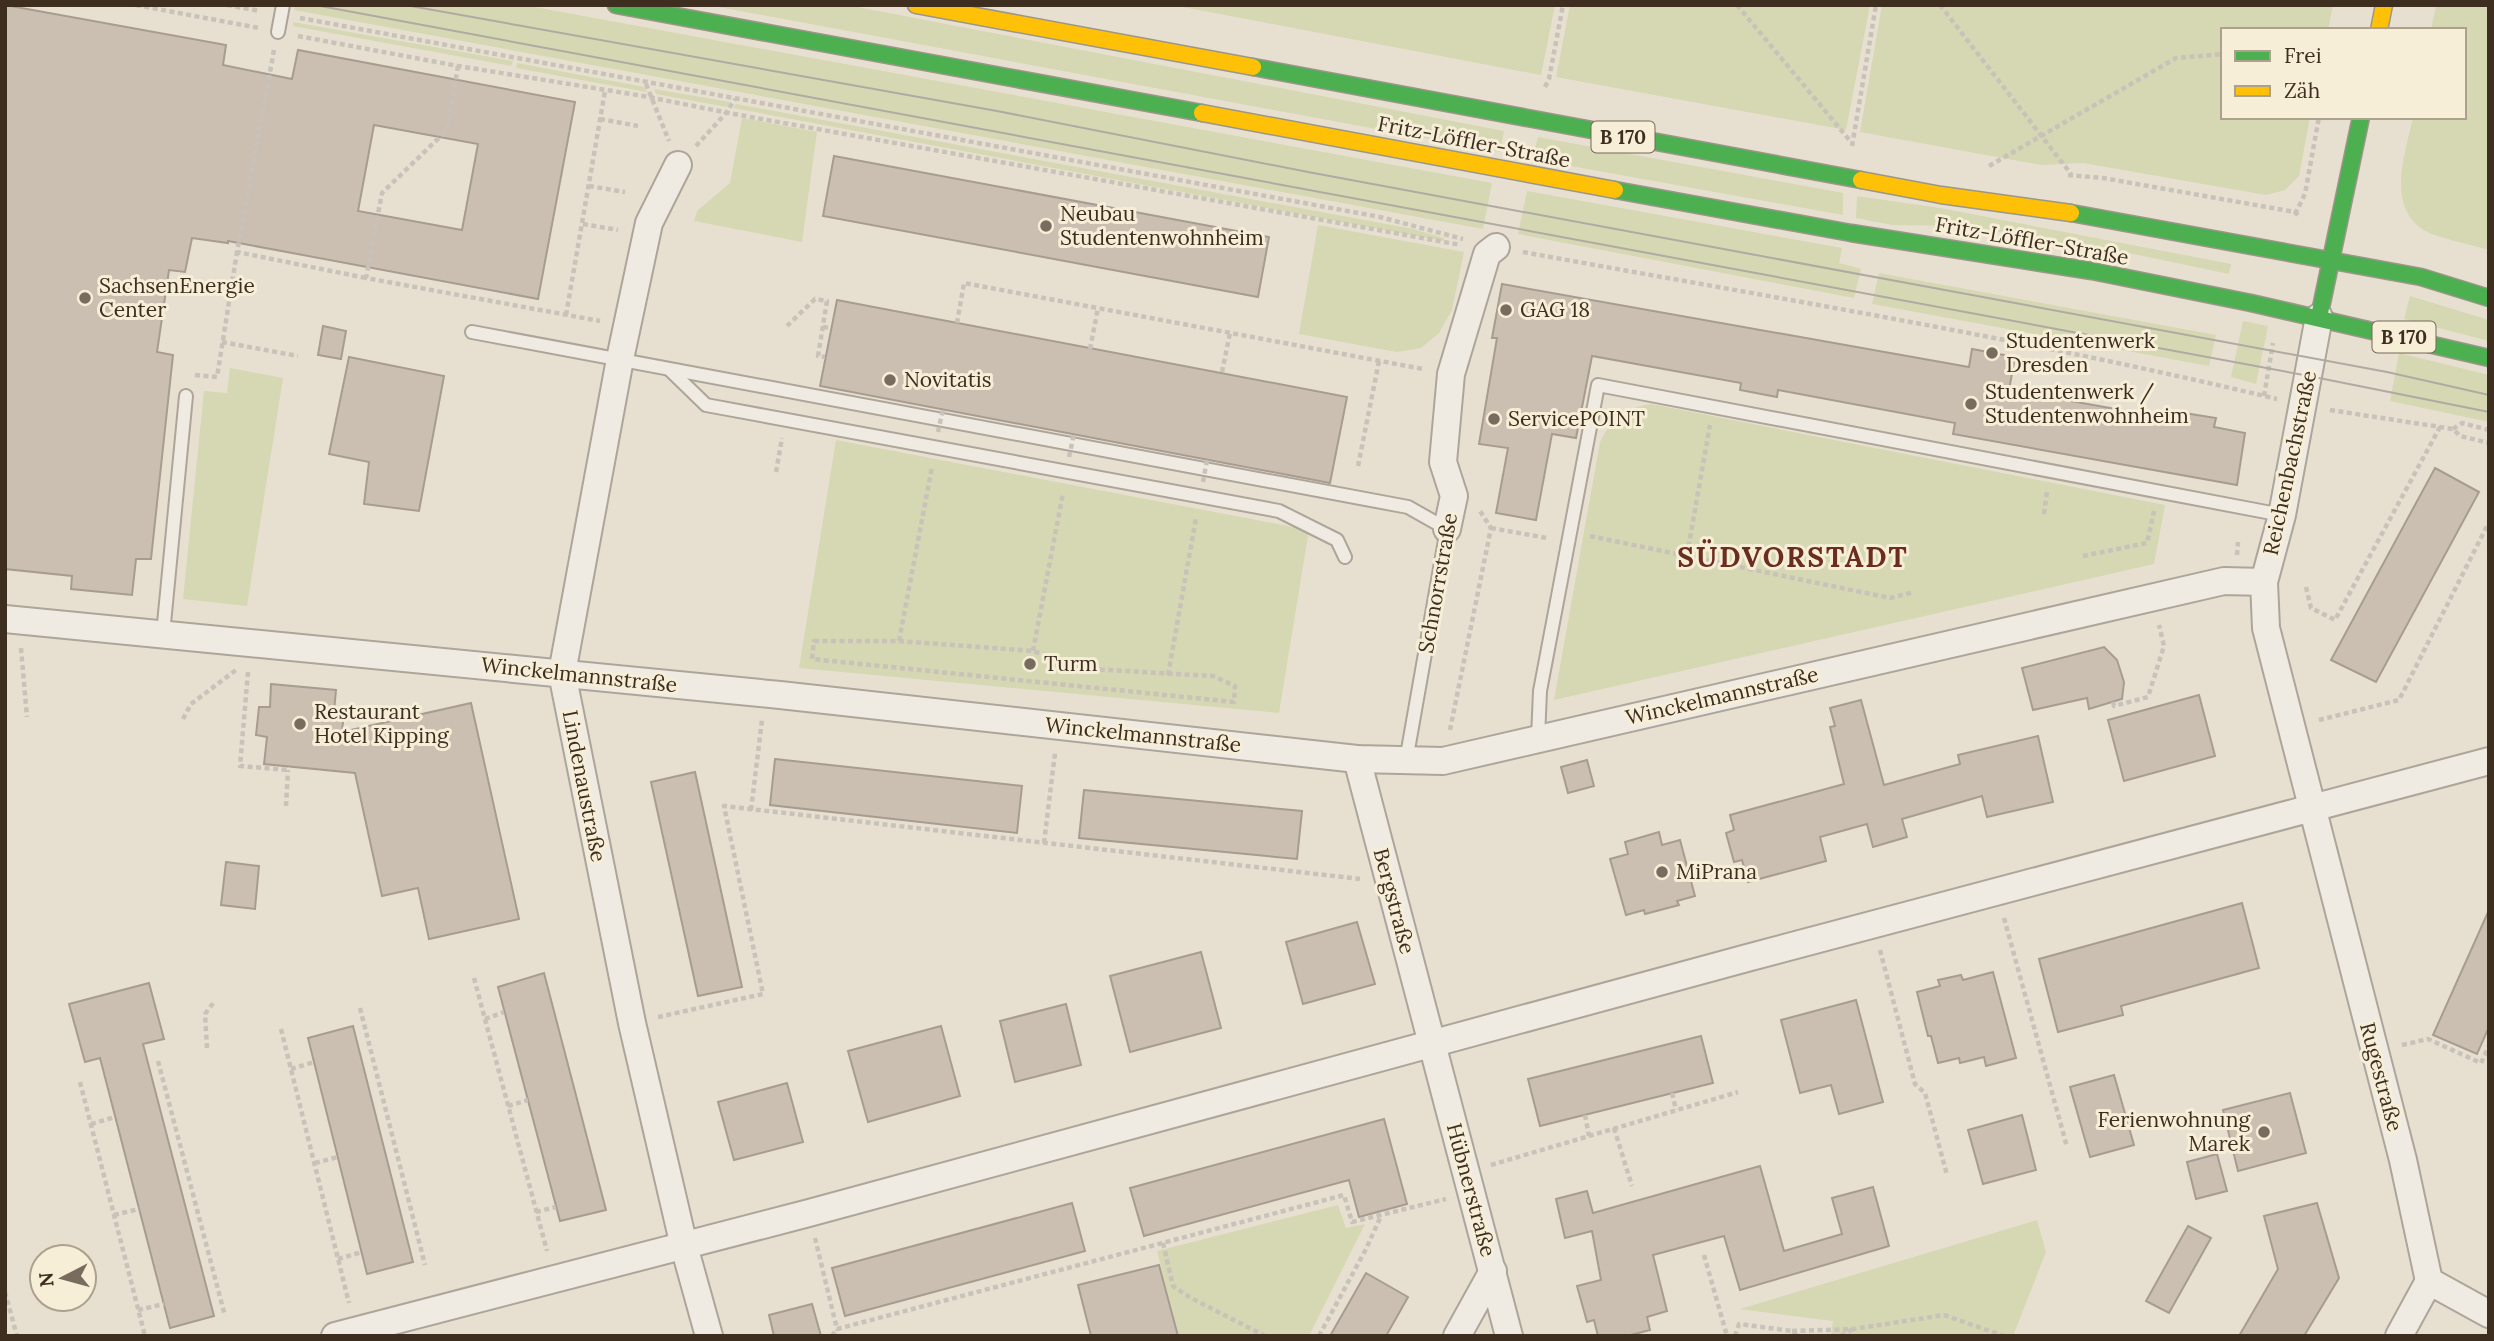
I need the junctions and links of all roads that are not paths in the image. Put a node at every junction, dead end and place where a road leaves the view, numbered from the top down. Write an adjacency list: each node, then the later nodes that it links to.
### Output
1 (616, 5): 12 (main road, Fritz-Löffler-Straße / B 170)
2 (916, 5): 10 (main road, Fritz-Löffler-Straße / B 170)
3 (2384, 5): 5 (main road)
4 (282, 10): 6 (lane)
5 (2379, 28)
6 (278, 32)
7 (2361, 119): 10 (main road, Reichenbachstraße)
8 (678, 164): 15 (street, Lindenaustraße)
9 (1496, 247): 19 (street, Schnorrstraße)
10 (2332, 260): 11 (main road, Fritz-Löffler-Straße / B 170); 12 (main road, Reichenbachstraße)
11 (2489, 298)
12 (2319, 317): 14 (main road, Fritz-Löffler-Straße / B 170); 18 (street, Reichenbachstraße)
13 (472, 332): 15 (lane)
14 (2489, 358)
15 (620, 359): 16 (lane); 24 (street, Lindenaustraße)
16 (669, 368): 19 (lane); 20 (lane)
17 (186, 396): 23 (lane)
18 (2281, 515): 21 (street, Reichenbachstraße); 25 (lane)
19 (1447, 529): 27 (lane, Schnorrstraße)
20 (1345, 557)
21 (2264, 582): 25 (street, Winckelmannstraße); 29 (street, Reichenbachstraße)
22 (5, 619): 23 (street, Winckelmannstraße)
23 (163, 634): 24 (street, Winckelmannstraße)
24 (562, 673): 26 (street, Winckelmannstraße); 31 (street, Lindenaustraße)
25 (1538, 738): 27 (street, Winckelmannstraße)
26 (1357, 759): 27 (street, Winckelmannstraße); 30 (street, Bergstraße)
27 (1406, 761)
28 (2489, 761): 29 (street)
29 (2311, 808): 30 (street); 33 (street, Rugestraße)
30 (1431, 1044): 31 (street); 32 (street, Hübnerstraße)
31 (684, 1246): 35 (street); 36 (street, Lindenaustraße)
32 (1493, 1271): 37 (street); 38 (street, Hübnerstraße)
33 (2429, 1281): 34 (street); 39 (street)
34 (2489, 1314)
35 (346, 1333)
36 (709, 1336)
37 (1457, 1336)
38 (1509, 1336)
39 (2399, 1336)

